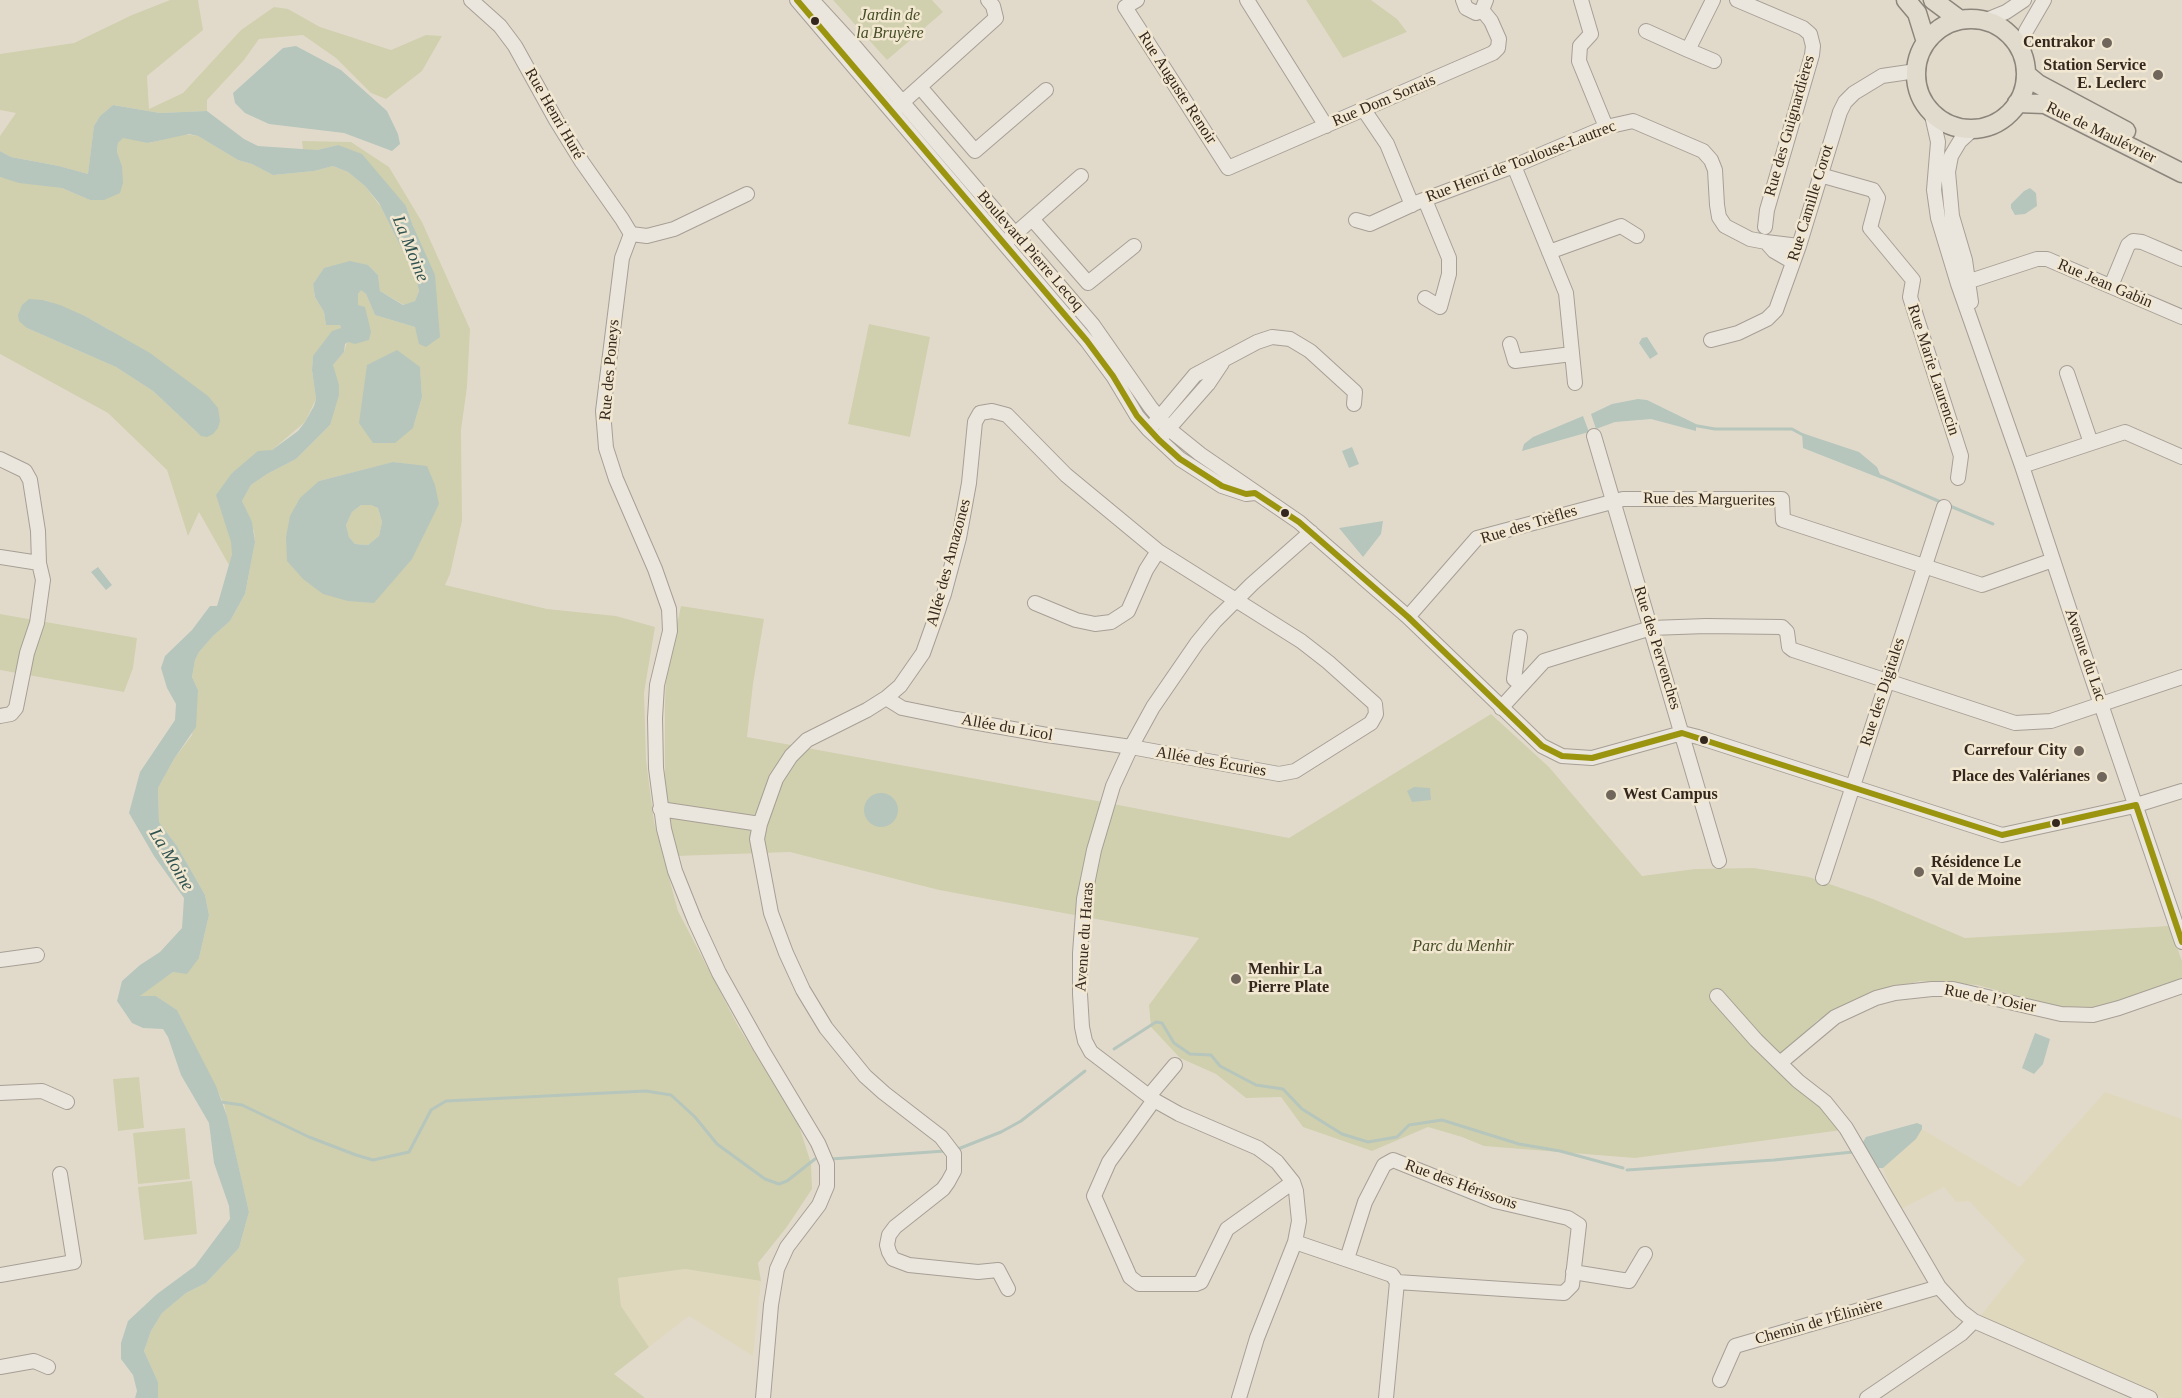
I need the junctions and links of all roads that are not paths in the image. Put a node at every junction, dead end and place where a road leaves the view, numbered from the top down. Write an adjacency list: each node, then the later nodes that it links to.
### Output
1 (471, 0): 45 (street, Rue Henri Huré)
2 (797, 0): 28 (street, Boulevard Pierre Lecoq)
3 (812, 0): 28 (street, Boulevard Pierre Lecoq)
4 (988, 0): 25 (street)
5 (1247, 0): 31 (street)
6 (1463, 0): 15 (street)
7 (1581, 0): 32 (street)
8 (1713, 0): 20 (street)
9 (1737, 0): 44 (street, Rue des Guignardières)
10 (1906, 0): 19 (main road)
11 (1933, 0): 16 (main road)
12 (2024, 0): 17 (street)
13 (2044, 0): 21 (street)
14 (1131, 4): 36 (street, Rue Auguste Renoir)
15 (1484, 5): 29 (street, Rue Dom Sortais)
16 (1960, 20): 17 (main road); 19 (main road)
17 (1984, 21): 21 (main road)
18 (1646, 31): 20 (street)
19 (1926, 42): 23 (main road)
20 (1688, 50): 22 (street)
21 (2020, 51): 24 (main road)
22 (1714, 61)
23 (1916, 71): 30 (main road); 38 (street, Rue Camille Corot)
24 (2026, 74): 27 (main road); 34 (main road, Rue de Maulévrier)
25 (920, 87): 26 (street); 28 (street)
26 (1046, 90)
27 (2017, 103): 33 (main road); 37 (main road, Rue de Maulévrier)
28 (896, 107): 46 (street, Boulevard Pierre Lecoq); 49 (street, Boulevard Pierre Lecoq)
29 (1364, 110): 31 (street, Rue Dom Sortais); 41 (street)
30 (1931, 111): 33 (main road); 55 (street, Avenue du Lac)
31 (1326, 126): 36 (street, Rue Dom Sortais)
32 (1606, 128): 35 (street, Rue Henri de Toulouse-Lautrec); 48 (street, Rue Henri de Toulouse-Lautrec)
33 (1973, 129): 55 (street, Avenue du Lac)
34 (2182, 163)
35 (1514, 166): 41 (street, Rue Henri de Toulouse-Lautrec); 52 (street)
36 (1228, 168)
37 (2182, 173)
38 (1820, 174): 51 (street, Rue Camille Corot); 74 (street, Rue Marie Laurencin)
39 (1081, 176): 42 (street)
40 (747, 195): 45 (street)
41 (1418, 202): 43 (street, Rue Henri de Toulouse-Lautrec); 57 (street)
42 (1033, 220): 46 (street); 50 (street)
43 (1356, 220)
44 (1765, 227)
45 (631, 234): 101 (street, Rue des Poneys)
46 (1015, 234): 49 (street); 66 (street, Boulevard Pierre Lecoq)
47 (1637, 237): 52 (street)
48 (1766, 242): 51 (street, Rue Henri de Toulouse-Lautrec); 54 (street, Rue Henri de Toulouse-Lautrec)
49 (1004, 243): 68 (street, Boulevard Pierre Lecoq)
50 (1134, 246)
51 (1799, 246): 54 (street, Rue Camille Corot)
52 (1549, 252): 61 (street)
53 (2182, 259): 56 (street)
54 (1793, 262): 59 (street, Rue Camille Corot)
55 (1963, 282): 56 (street, Rue Jean Gabin); 73 (street, Avenue du Lac)
56 (2111, 286): 58 (street, Rue Jean Gabin)
57 (1425, 298)
58 (2182, 316)
59 (1711, 340)
60 (1510, 344): 61 (street)
61 (1572, 354): 64 (street)
62 (1224, 359): 65 (street); 66 (street); 67 (street)
63 (2067, 373): 70 (street)
64 (1575, 383)
65 (1354, 404)
66 (1159, 418): 67 (street, Boulevard Pierre Lecoq); 68 (street)
67 (1169, 429): 68 (street); 75 (street, Boulevard Pierre Lecoq)
68 (1154, 435): 75 (street, Boulevard Pierre Lecoq)
69 (1594, 436): 76 (street, Rue des Pervenches)
70 (2091, 443): 71 (street); 73 (street)
71 (2182, 457)
72 (0, 459): 82 (street)
73 (2022, 466): 81 (street, Avenue du Lac)
74 (1958, 478)
75 (1255, 493): 78 (street, Boulevard Pierre Lecoq)
76 (1612, 501): 83 (street, Rue des Marguerites); 86 (street, Rue des Trèfles); 87 (street, Rue des Pervenches)
77 (1944, 507): 83 (street, Rue des Digitales)
78 (1311, 532): 84 (street, Avenue du Haras); 86 (street, Boulevard Pierre Lecoq)
79 (1158, 551): 84 (street, Allée des Amazones); 85 (street); 92 (street, Allée des Amazones)
80 (0, 557): 82 (street)
81 (2053, 560): 83 (street); 93 (street, Avenue du Lac)
82 (39, 563): 95 (street)
83 (1924, 566): 90 (street, Rue des Digitales)
84 (1236, 600): 97 (street, Avenue du Haras); 97 (street, Allée des Écuries)
85 (1035, 603)
86 (1408, 617): 94 (street, Boulevard Pierre Lecoq)
87 (1651, 628): 90 (street); 91 (street); 96 (street, Rue des Pervenches)
88 (1520, 637): 91 (street)
89 (2182, 677): 93 (street)
90 (1887, 681): 93 (street); 98 (street, Rue des Digitales)
91 (1522, 685): 94 (street)
92 (886, 698): 97 (street, Allée du Licol); 102 (street, Allée des Amazones)
93 (2101, 705): 100 (street, Avenue du Lac)
94 (1501, 708): 96 (street, Boulevard Pierre Lecoq)
95 (0, 716)
96 (1682, 734): 98 (street); 103 (street, Rue des Pervenches)
97 (1131, 747): 113 (street, Avenue du Haras)
98 (1852, 788): 100 (street); 104 (street, Rue des Digitales)
99 (2182, 791): 100 (street)
100 (2136, 805): 105 (street, Avenue du Lac)
101 (660, 809): 102 (street); 129 (street, Rue des Poneys)
102 (760, 824): 124 (street, Allée des Amazones)
103 (1719, 861)
104 (1823, 878)
105 (2182, 942)
106 (37, 955): 107 (street)
107 (0, 960)
108 (2182, 986): 110 (street, Rue de l’Osier)
109 (1718, 996): 110 (street)
110 (1780, 1063): 123 (street)
111 (1175, 1065): 113 (street)
112 (0, 1093): 114 (street)
113 (1152, 1098): 116 (street, Avenue du Haras); 116 (street)
114 (67, 1102)
115 (60, 1174): 121 (street)
116 (1293, 1182): 117 (street)
117 (1295, 1242): 119 (street); 130 (street)
118 (1645, 1254): 120 (street)
119 (1347, 1259): 120 (street, Rue des Hérissons); 122 (street)
120 (1573, 1272): 122 (street, Rue des Hérissons)
121 (0, 1275)
122 (1397, 1282): 131 (street)
123 (1939, 1287): 125 (street); 128 (street, Chemin de l'Élinière)
124 (1008, 1289)
125 (1974, 1321): 132 (street); 133 (street)
126 (0, 1367): 127 (street)
127 (48, 1368)
128 (1720, 1380)
129 (763, 1398)
130 (1239, 1398)
131 (1386, 1398)
132 (1867, 1398)
133 (2150, 1398)

